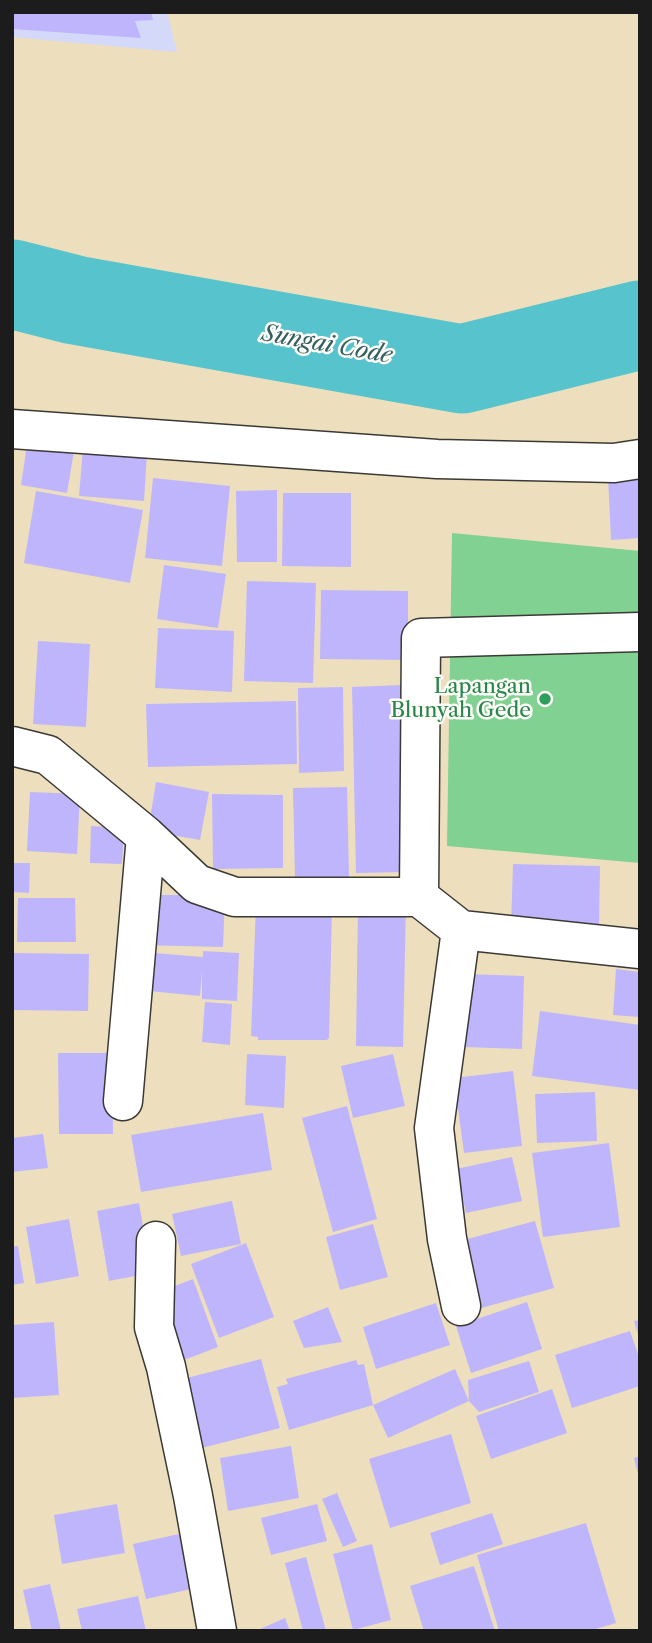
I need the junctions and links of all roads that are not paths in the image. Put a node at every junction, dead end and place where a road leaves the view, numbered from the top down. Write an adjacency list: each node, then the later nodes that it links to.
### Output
1 (14, 436): 2 (street)
2 (640, 459)
3 (640, 632): 6 (street)
4 (12, 746): 5 (street)
5 (146, 836): 6 (street); 9 (street)
6 (419, 897): 7 (street)
7 (461, 930): 8 (street); 11 (street)
8 (640, 948)
9 (123, 1101)
10 (156, 1241): 12 (street)
11 (461, 1306)
12 (217, 1631)

